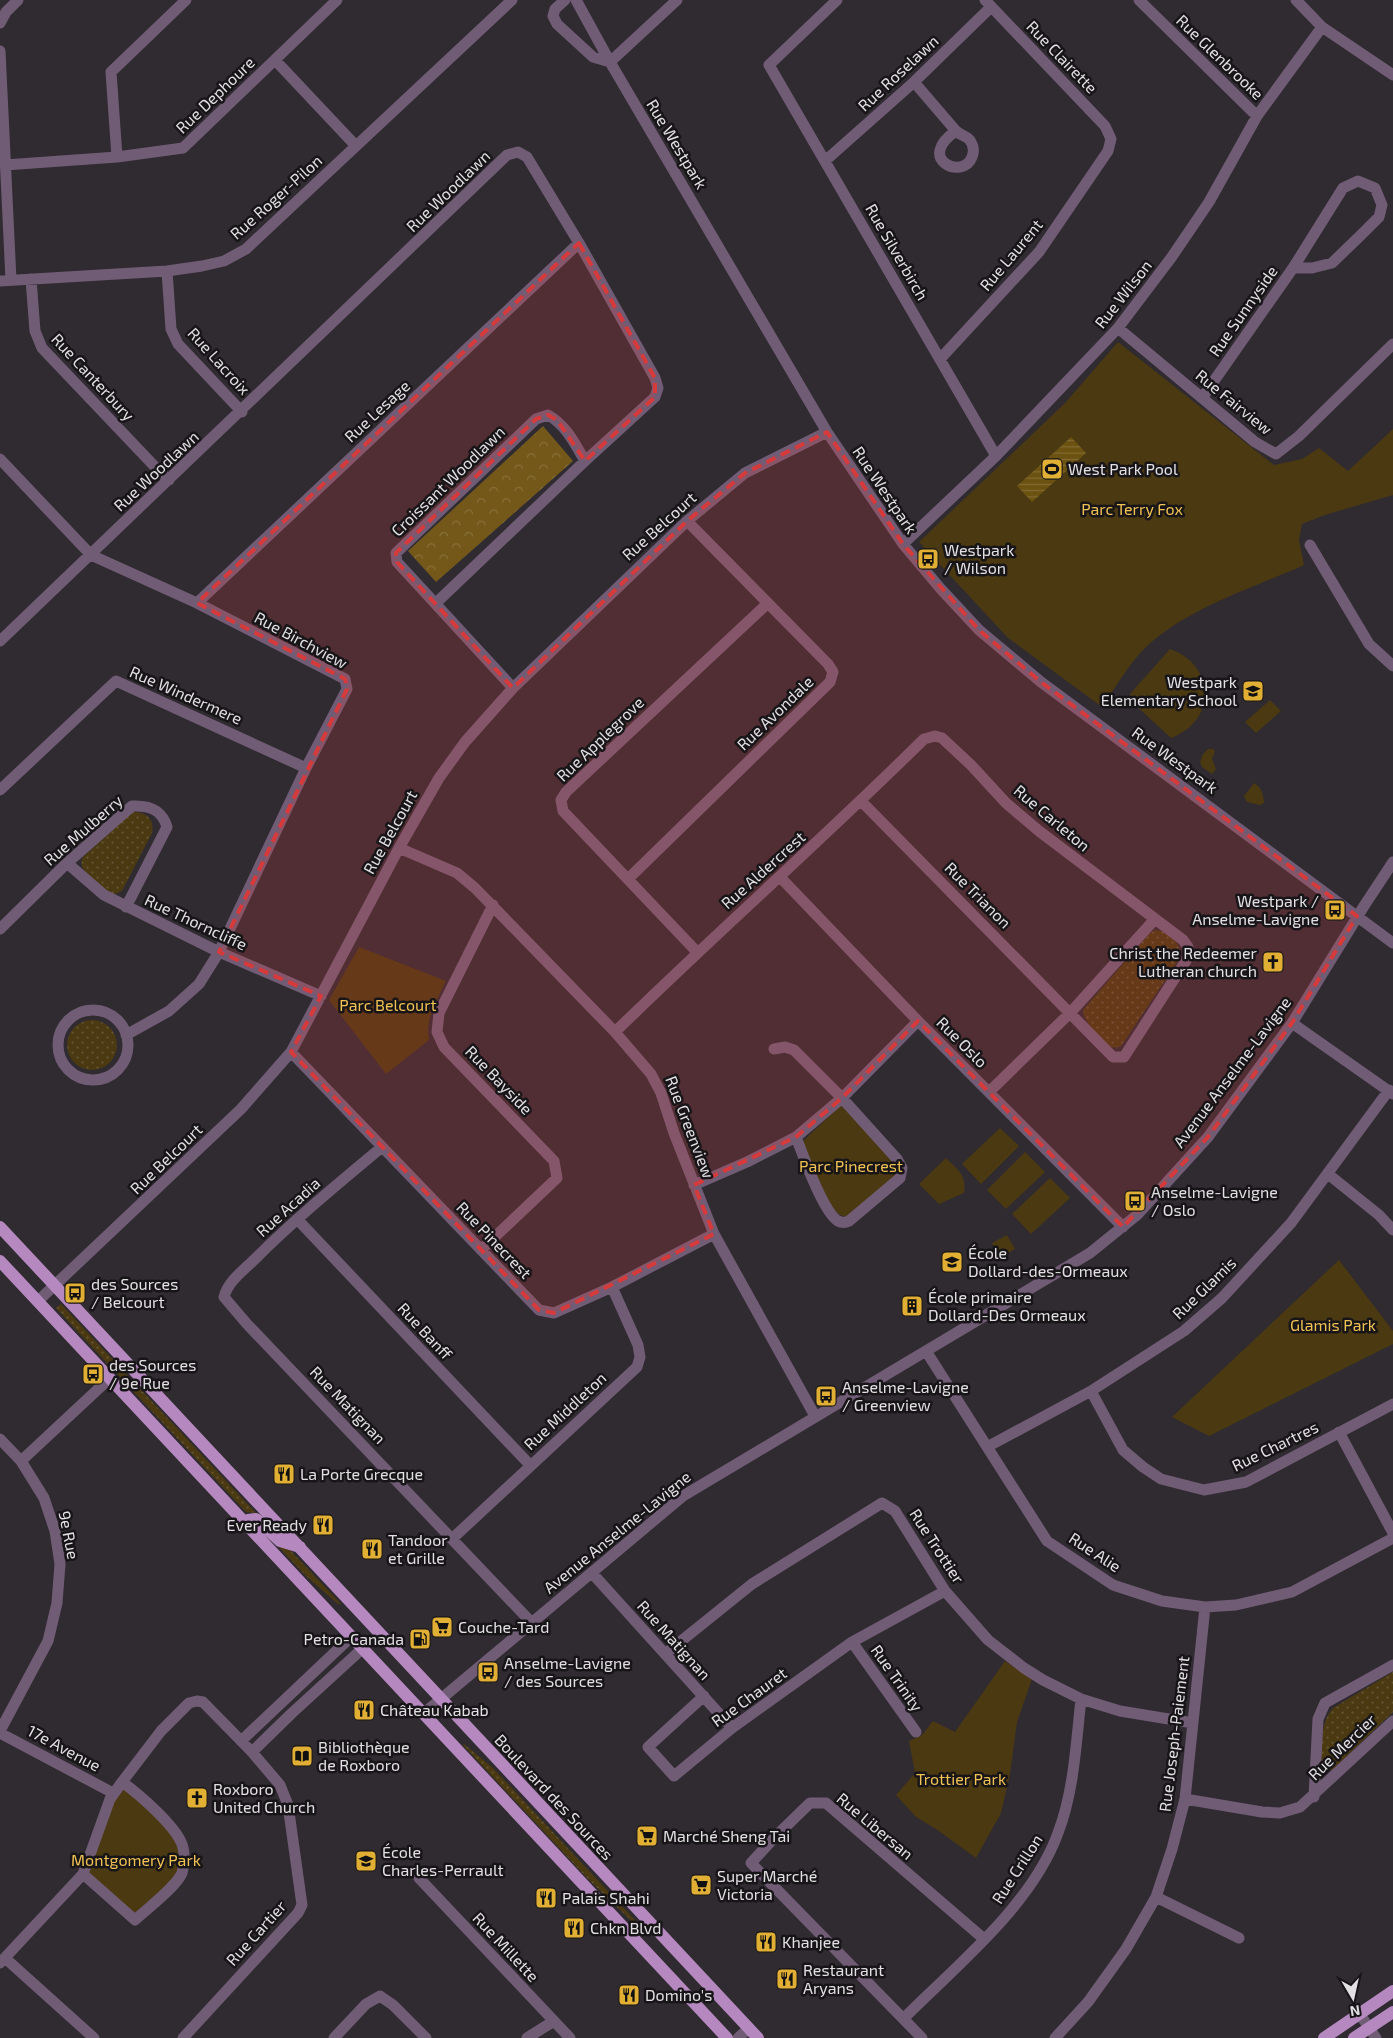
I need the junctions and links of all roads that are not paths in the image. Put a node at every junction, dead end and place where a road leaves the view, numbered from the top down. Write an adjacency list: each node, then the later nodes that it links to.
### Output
1 (18, 0): 12 (street)
2 (186, 0): 24 (street)
3 (337, 0): 15 (street, Rue Dephoure)
4 (512, 0): 23 (street, Rue Roger-Pilon)
5 (565, 0): 16 (street)
6 (576, 0): 16 (street, Rue Westpark)
7 (677, 0): 16 (street)
8 (837, 0): 25 (street, Rue Silverbirch)
9 (1139, 0): 20 (street, Rue Glenbrooke)
10 (1296, 0): 13 (street)
11 (988, 3): 18 (street, Rue Roselawn); 22 (street, Rue Clairette)
12 (0, 22)
13 (1322, 27): 17 (street); 20 (street, Rue Wilson)
14 (0, 51): 19 (street)
15 (274, 60): 23 (street, Rue Dephoure); 24 (street, Rue Dephoure)
16 (610, 62): 37 (street, Rue Westpark)
17 (1393, 75)
18 (914, 82): 21 (street); 25 (street, Rue Roselawn)
19 (1, 91): 26 (street)
20 (1257, 116): 32 (street, Rue Wilson)
21 (956, 131)
22 (1110, 139): 34 (street, Rue Laurent)
23 (356, 146): 29 (street, Rue Roger-Pilon)
24 (117, 157): 26 (street, Rue Dephoure)
25 (825, 161): 34 (street, Rue Silverbirch)
26 (5, 165): 31 (street)
27 (579, 244): 36 (street, Rue Woodlawn); 40 (street, Rue Woodlawn); 46 (street, Rue Lesage)
28 (1293, 268): 28 (street, Rue Sunnyside); 35 (street, Rue Sunnyside)
29 (167, 271): 30 (street, Rue Roger-Pilon); 36 (street, Rue Lacroix)
30 (31, 279): 31 (street, Rue Roger-Pilon); 41 (street, Rue Canterbury)
31 (5, 280)
32 (1118, 328): 35 (street, Rue Fairview); 38 (street, Rue Wilson)
33 (1393, 344): 35 (street, Rue Fairview)
34 (940, 358): 38 (street, Rue Silverbirch)
35 (1202, 398)
36 (242, 412): 41 (street, Rue Woodlawn)
37 (827, 432): 42 (street, Rue Belcourt); 43 (street, Rue Westpark)
38 (996, 456): 43 (street, Rue Wilson)
39 (0, 459): 45 (street, Rue Birchview)
40 (585, 461): 47 (street, Rue Woodlawn); 47 (street, Croissant Woodlawn)
41 (169, 480): 45 (street, Rue Woodlawn)
42 (687, 521): 48 (street, Rue Avondale); 51 (street, Rue Belcourt)
43 (903, 544): 63 (street, Rue Westpark)
44 (1310, 545): 50 (street)
45 (91, 555): 46 (street, Rue Birchview); 49 (street, Rue Woodlawn)
46 (196, 603): 53 (street, Rue Birchview)
47 (436, 603): 51 (street, Croissant Woodlawn)
48 (768, 603): 60 (street, Rue Avondale); 60 (street, Rue Applegrove)
49 (2, 636)
50 (1393, 666)
51 (513, 688): 56 (street, Rue Belcourt)
52 (934, 736): 55 (street, Rue Aldercrest); 64 (street, Rue Carleton)
53 (306, 768): 54 (street, Rue Windermere); 67 (street, Rue Birchview)
54 (0, 790)
55 (861, 801): 59 (street, Rue Aldercrest); 70 (street, Rue Trianon)
56 (399, 848): 61 (street, Rue Greenview); 69 (street, Rue Belcourt)
57 (1393, 862): 63 (street, Avenue Anselme-Lavigne)
58 (67, 863): 62 (street, Rue Thorncliffe); 62 (street, Rue Mulberry); 65 (street, Rue Mulberry)
59 (780, 877): 68 (street, Rue Aldercrest); 71 (street, Rue Oslo)
60 (628, 879): 68 (street, Rue Applegrove)
61 (493, 905): 73 (street, Rue Greenview); 89 (street, Rue Bayside)
62 (126, 906): 67 (street, Rue Thorncliffe)
63 (1357, 916): 66 (street, Rue Westpark); 72 (street, Avenue Anselme-Lavigne)
64 (1155, 919): 70 (street); 70 (street, Rue Carleton)
65 (0, 929)
66 (1393, 943)
67 (218, 952): 69 (street, Rue Thorncliffe); 74 (street, Rue Birchview)
68 (697, 952): 73 (street, Rue Aldercrest)
69 (321, 996): 76 (street, Rue Belcourt)
70 (1071, 1012): 77 (street)
71 (918, 1021): 77 (street, Rue Oslo); 79 (street)
72 (1292, 1023): 78 (street); 86 (street, Avenue Anselme-Lavigne)
73 (615, 1032): 83 (street, Rue Greenview)
74 (126, 1035): 74 (street)
75 (774, 1049): 79 (street)
76 (291, 1052): 81 (street, Rue Pinecrest); 91 (street, Rue Belcourt)
77 (988, 1092): 86 (street, Rue Oslo)
78 (1391, 1092): 82 (street, Rue Glamis)
79 (842, 1098): 80 (street); 80 (street)
80 (796, 1137): 83 (street)
81 (382, 1147): 84 (street, Rue Acadia); 89 (street, Rue Pinecrest)
82 (1328, 1174): 87 (street); 97 (street, Rue Glamis)
83 (694, 1184): 88 (street, Rue Greenview)
84 (297, 1219): 93 (street, Rue Acadia); 104 (street, Rue Banff)
85 (0, 1227): 91 (main road, Boulevard des Sources)
86 (1123, 1228): 95 (street, Avenue Anselme-Lavigne)
87 (1393, 1230)
88 (714, 1234): 92 (street, Rue Pinecrest); 99 (street, Rue Greenview)
89 (481, 1250): 92 (street, Rue Pinecrest)
90 (0, 1261): 94 (main road)
91 (55, 1285): 94 (street, Rue Belcourt); 109 (main road, Boulevard des Sources)
92 (612, 1287): 104 (street, Rue Middleton)
93 (224, 1297): 107 (street, Rue Matignan)
94 (38, 1301): 96 (main road)
95 (926, 1352): 99 (street, Avenue Anselme-Lavigne); 102 (street, Rue Alie)
96 (110, 1378): 103 (street); 105 (main road)
97 (1091, 1391): 100 (street, Rue Chartres); 102 (street, Rue Glamis)
98 (1393, 1404): 100 (street, Rue Chartres)
99 (815, 1416): 110 (street, Avenue Anselme-Lavigne)
100 (1339, 1432): 106 (street)
101 (0, 1439): 103 (street, 9e Rue)
102 (987, 1448): 112 (street, Rue Alie)
103 (21, 1461): 126 (street, 9e Rue)
104 (530, 1465): 107 (street, Rue Middleton)
105 (244, 1522): 109 (main road); 114 (main road)
106 (1393, 1533)
107 (453, 1538): 113 (street, Rue Matignan)
108 (1393, 1538): 112 (street, Rue Alie)
109 (300, 1547): 120 (main road, Boulevard des Sources)
110 (592, 1573): 113 (street, Avenue Anselme-Lavigne); 117 (street, Rue Matignan)
111 (945, 1590): 115 (street, Rue Chauret); 117 (street, Rue Trottier); 121 (street, Rue Trottier)
112 (1205, 1607): 124 (street, Rue Joseph-Paiement)
113 (531, 1622): 120 (street, Avenue Anselme-Lavigne)
114 (351, 1638): 116 (main road); 128 (street)
115 (852, 1642): 125 (street, Rue Chauret); 127 (street, Rue Trinity)
116 (362, 1649): 122 (main road); 129 (street)
117 (665, 1654): 119 (street, Rue Matignan)
118 (1393, 1665): 132 (street, Rue Mercier)
119 (704, 1696): 125 (street, Rue Matignan); 125 (street, Rue Chauret)
120 (441, 1698): 122 (street, Avenue Anselme-Lavigne); 145 (main road, Boulevard des Sources)
121 (1081, 1699): 124 (street, Rue Trottier); 138 (street, Rue Crillon)
122 (423, 1714): 153 (main road)
123 (1393, 1721): 132 (street, Rue Mercier)
124 (1193, 1723): 133 (street, Rue Joseph-Paiement)
125 (732, 1728)
126 (0, 1732): 131 (street, 17e Avenue)
127 (916, 1732)
128 (242, 1741): 129 (street, Rue Cartier); 130 (street, Rue Cartier)
129 (252, 1752): 148 (street, Rue Cartier)
130 (122, 1782): 131 (street); 134 (street)
131 (113, 1793): 134 (street)
132 (1314, 1797): 133 (street, Rue Mercier)
133 (1185, 1798): 136 (street, Rue Joseph-Paiement)
134 (83, 1874): 139 (street)
135 (419, 1878): 144 (street, Rue Millette)
136 (1156, 1897): 137 (street); 157 (street, Rue Joseph-Paiement)
137 (1239, 1938)
138 (984, 1939): 143 (street, Rue Crillon); 143 (street, Rue Libersan)
139 (3, 1961): 147 (street)
140 (1393, 1991): 142 (main road)
141 (1393, 2012): 146 (main road)
142 (1359, 2013): 146 (street); 158 (main road)
143 (904, 2018): 156 (street, Rue Libersan)
144 (554, 2021): 151 (street); 152 (street, Rue Millette)
145 (749, 2028): 154 (street); 155 (main road, Boulevard des Sources)
146 (1372, 2033): 159 (main road)
147 (94, 2038)
148 (183, 2038)
149 (334, 2038): 150 (street)
150 (426, 2038)
151 (527, 2038)
152 (570, 2038)
153 (726, 2038)
154 (738, 2038)
155 (758, 2038)
156 (922, 2038)
157 (1055, 2038)
158 (1324, 2038)
159 (1354, 2038)

